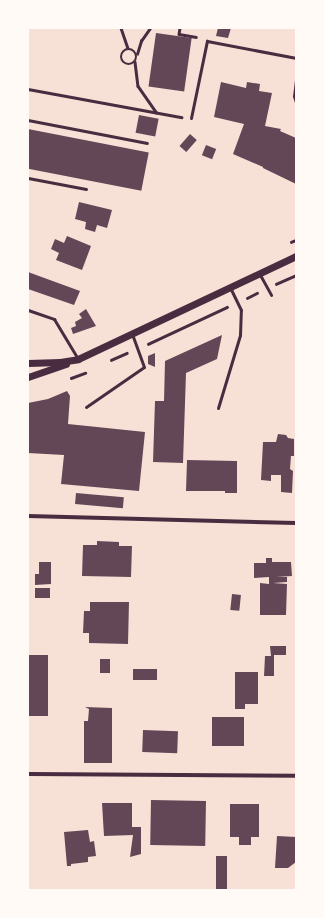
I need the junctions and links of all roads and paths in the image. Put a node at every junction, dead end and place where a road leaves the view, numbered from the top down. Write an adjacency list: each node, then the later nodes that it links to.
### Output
1 (121, 28): 5 (path)
2 (150, 28): 6 (path)
3 (180, 28): 4 (path)
4 (207, 41): 7 (lane); 13 (lane)
5 (128, 48): 6 (path); 8 (path)
6 (137, 55): 8 (path)
7 (296, 58)
8 (135, 62): 12 (path)
9 (296, 80): 11 (lane)
10 (28, 90): 12 (path)
11 (296, 102)
12 (156, 112): 13 (path)
13 (191, 118)
14 (28, 120): 15 (path)
15 (147, 143)
16 (28, 178): 17 (lane)
17 (86, 189)
18 (296, 240): 19 (path)
19 (289, 243)
20 (296, 256): 21 (street)
21 (259, 273): 22 (street); 23 (lane)
22 (230, 287): 25 (street); 30 (lane)
23 (271, 295)
24 (28, 310): 26 (lane)
25 (132, 334): 26 (street); 29 (lane)
26 (76, 360): 27 (street); 28 (street)
27 (28, 363)
28 (28, 377)
29 (86, 407)
30 (218, 408)
31 (28, 516): 32 (street)
32 (296, 523)
33 (28, 774): 34 (street)
34 (296, 776)

